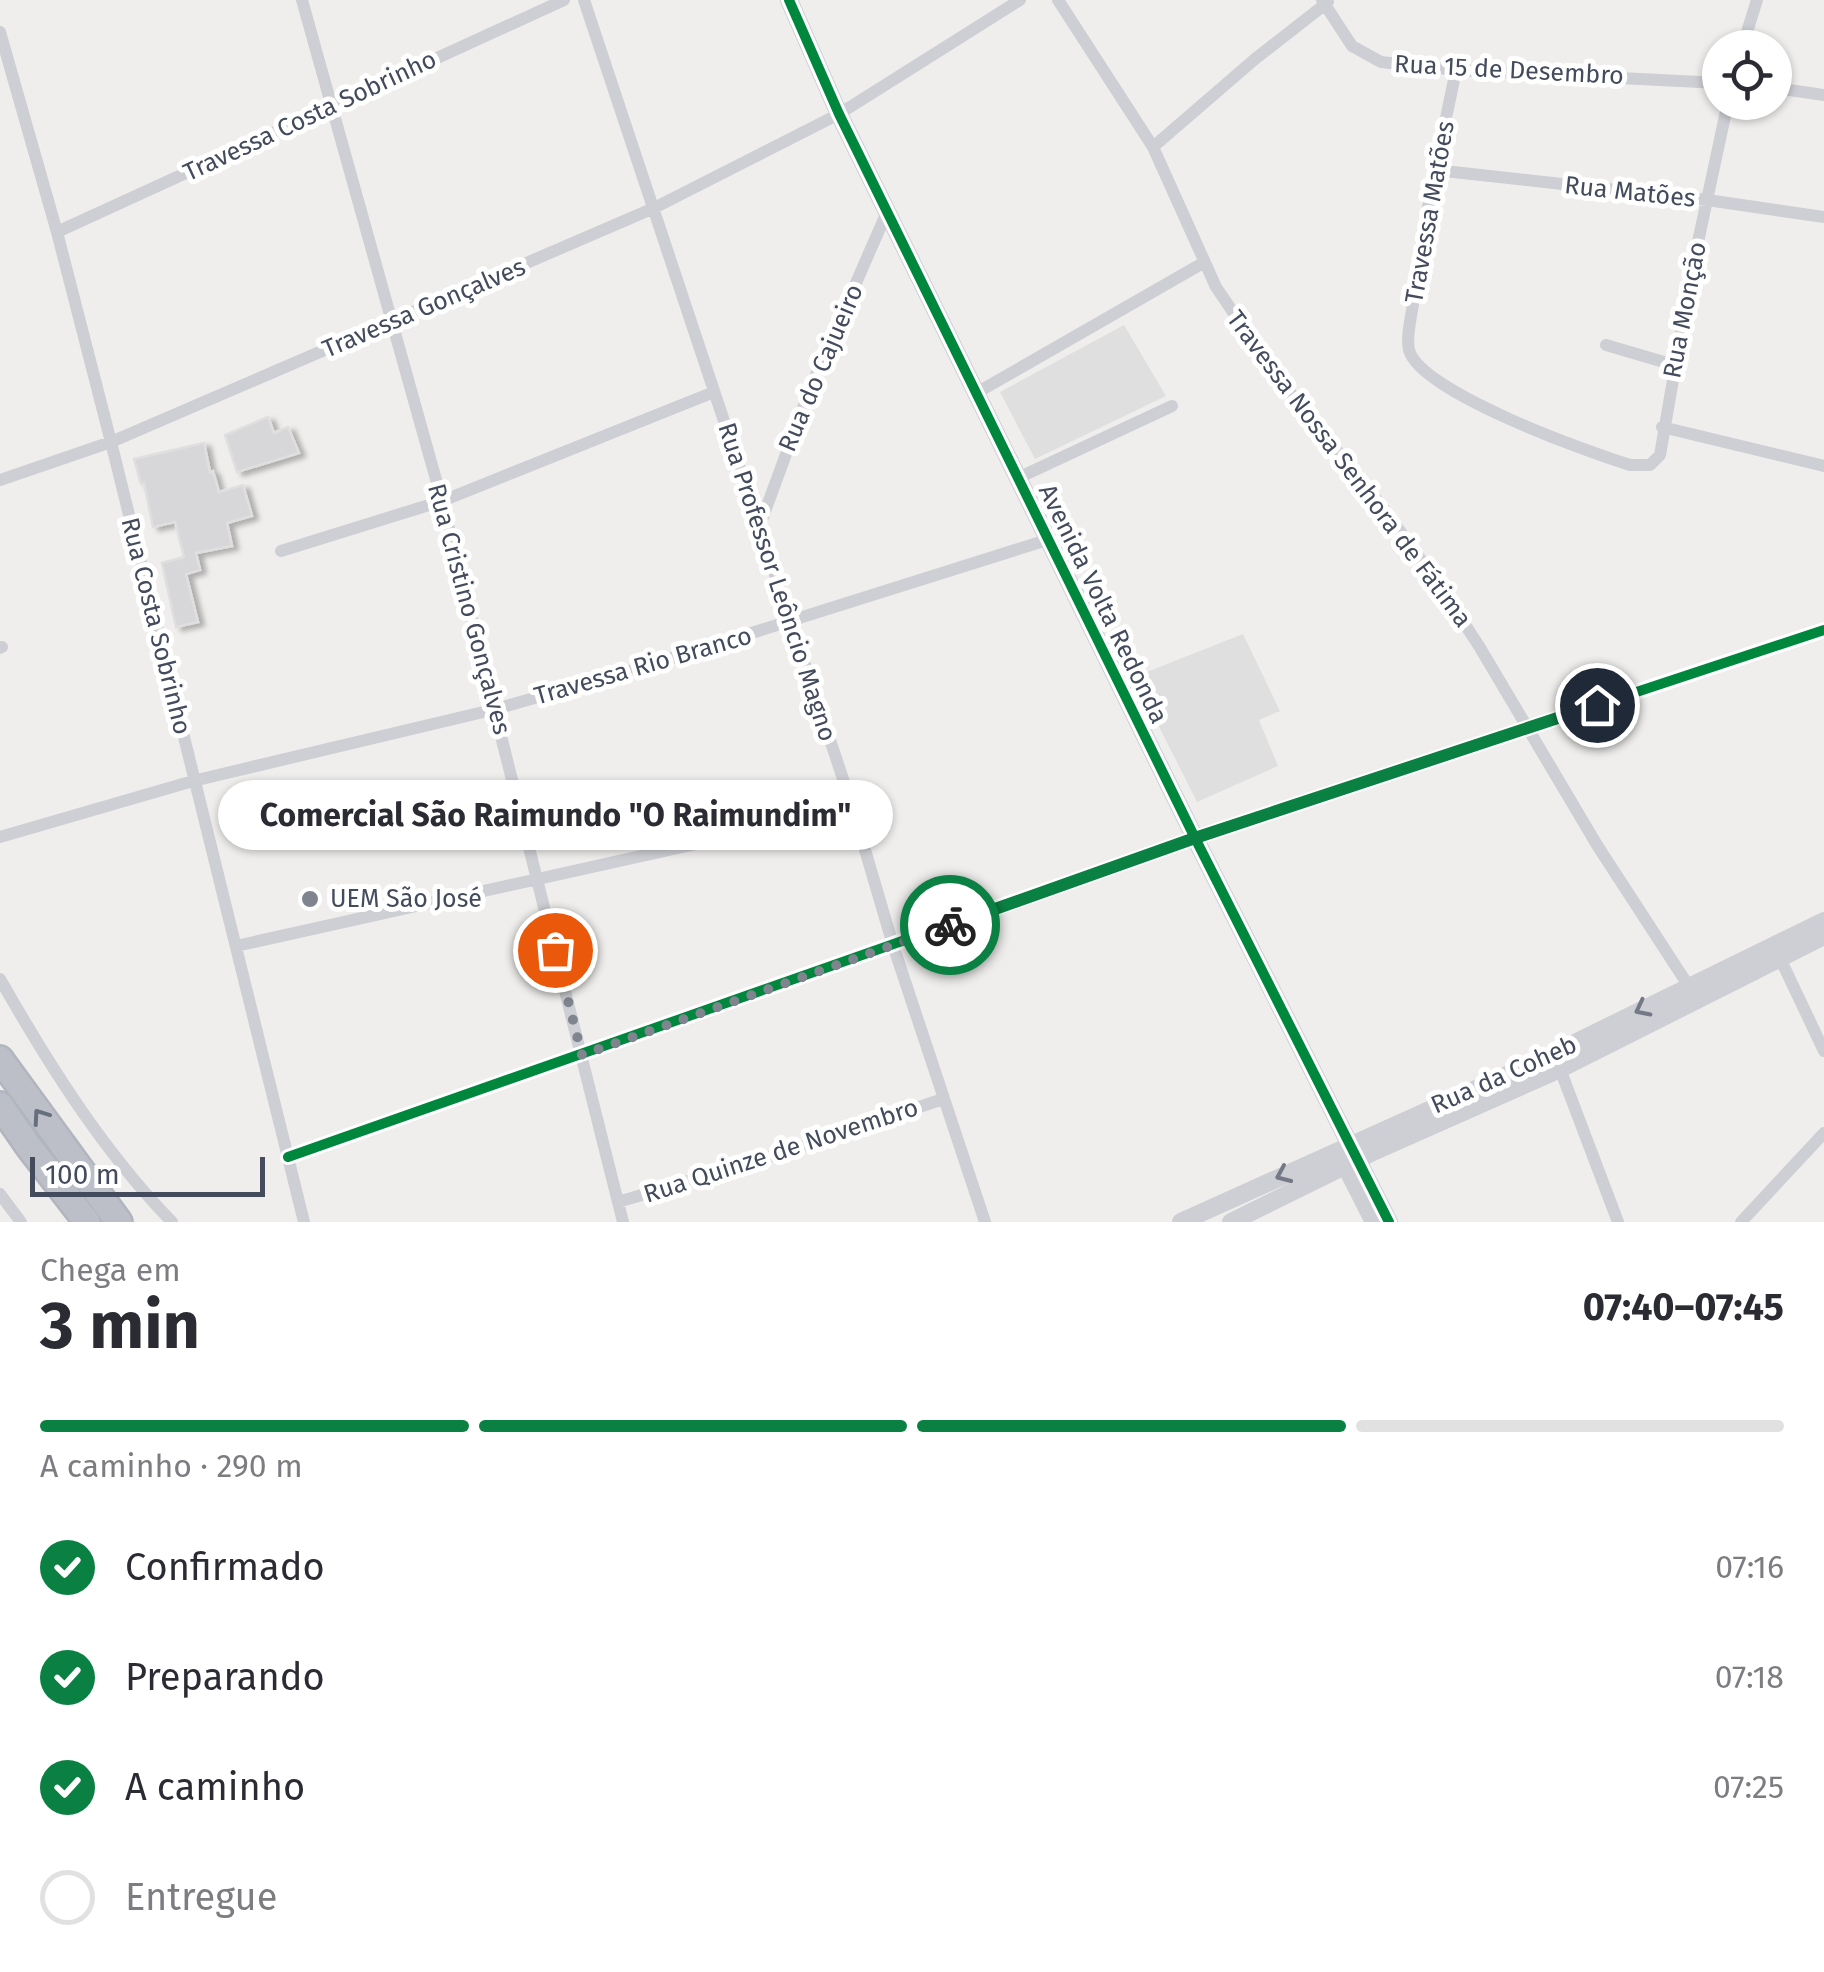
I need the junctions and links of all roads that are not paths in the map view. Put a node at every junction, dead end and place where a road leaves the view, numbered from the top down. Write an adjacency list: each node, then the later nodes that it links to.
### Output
1 (302, 0): 15 (street, Rua Cristino Gonçalves)
2 (564, 0): 15 (street, Travessa Costa Sobrinho)
3 (584, 0): 21 (street, Rua Professor Leôncio Magno)
4 (789, 0): 16 (street, Avenida Volta Redonda)
5 (1020, 0): 16 (street, Travessa Gonçalves)
6 (1058, 0): 18 (street, Travessa Nossa Senhora de Fátima)
7 (1757, 0): 9 (street)
8 (1325, 2): 11 (street, Rua 15 de Desembro); 18 (street)
9 (1748, 30)
10 (0, 32): 24 (street, Rua Costa Sobrinho)
11 (1456, 70): 12 (street, Rua 15 de Desembro); 19 (street, Travessa Matões)
12 (1702, 83)
13 (1792, 90): 14 (street)
14 (1824, 95)
15 (332, 106): 24 (street, Travessa Costa Sobrinho); 26 (street, Rua Cristino Gonçalves)
16 (838, 114): 21 (street, Travessa Gonçalves); 22 (street, Avenida Volta Redonda)
17 (1724, 120): 20 (street, Rua Monção)
18 (1153, 148): 25 (street, Travessa Nossa Senhora de Fátima)
19 (1435, 170): 20 (street, Rua Matões); 34 (street, Travessa Matões)
20 (1707, 200): 23 (street, Rua Matões); 28 (street, Rua Monção)
21 (654, 208): 26 (street, Travessa Gonçalves); 29 (street, Rua Professor Leôncio Magno)
22 (887, 212): 30 (street, Avenida Volta Redonda); 39 (street, Rua do Cajueiro)
23 (1824, 217)
24 (57, 232): 33 (street, Rua Costa Sobrinho)
25 (1203, 263): 30 (street); 45 (street, Travessa Nossa Senhora de Fátima)
26 (392, 323): 33 (street, Travessa Gonçalves); 38 (street, Rua Cristino Gonçalves)
27 (1606, 346): 28 (street)
28 (1674, 365): 32 (street, Rua Monção)
29 (714, 392): 38 (street); 39 (street, Rua Professor Leôncio Magno)
30 (978, 392): 36 (street, Avenida Volta Redonda)
31 (1172, 406): 36 (street)
32 (1662, 427): 34 (street, Rua Monção); 35 (street)
33 (111, 442): 37 (street, Travessa Gonçalves); 46 (street, Rua Costa Sobrinho)
34 (1658, 460)
35 (1824, 466)
36 (1020, 477): 40 (street, Avenida Volta Redonda)
37 (0, 480)
38 (442, 501): 41 (street); 44 (street, Rua Cristino Gonçalves)
39 (760, 526): 42 (street, Rua Professor Leôncio Magno)
40 (1050, 539): 42 (street, Travessa Rio Branco); 49 (street, Avenida Volta Redonda)
41 (282, 550)
42 (790, 623): 44 (street, Travessa Rio Branco); 47 (street, Rua Professor Leôncio Magno)
43 (1824, 630): 45 (street)
44 (496, 709): 46 (street, Travessa Rio Branco); 50 (street, Rua Cristino Gonçalves)
45 (1527, 728): 49 (street); 57 (street, Travessa Nossa Senhora de Fátima)
46 (193, 781): 48 (street, Travessa Rio Branco); 54 (street, Rua Costa Sobrinho)
47 (853, 809): 50 (street); 53 (street, Rua Professor Leôncio Magno)
48 (0, 837)
49 (1195, 838): 53 (street); 65 (street, Avenida Volta Redonda)
50 (538, 881): 54 (street); 59 (street, Rua Cristino Gonçalves)
51 (1824, 921): 57 (street, Rua da Coheb)
52 (1824, 936): 55 (street, Rua da Coheb)
53 (893, 945): 59 (street); 62 (street, Rua Professor Leôncio Magno)
54 (236, 946): 66 (street, Rua Costa Sobrinho)
55 (1779, 956): 58 (street); 61 (street, Rua da Coheb)
56 (0, 979): 72 (street)
57 (1688, 985): 65 (street, Rua da Coheb, one-way to 65)
58 (1824, 1051)
59 (582, 1055): 66 (street); 68 (street, Rua Cristino Gonçalves)
60 (0, 1059): 71 (highway, one-way to 60)
61 (1560, 1070): 65 (street, Rua da Coheb); 80 (street)
62 (943, 1099): 68 (street, Rua Quinze de Novembro); 75 (street, Rua Professor Leôncio Magno)
63 (0, 1105): 70 (highway)
64 (1824, 1133): 81 (street)
65 (1347, 1156): 76 (street, Rua da Coheb, one-way to 76); 77 (street, Rua da Coheb); 78 (street, Avenida Volta Redonda); 79 (street, Avenida Volta Redonda)
66 (288, 1157): 73 (street, Rua Costa Sobrinho)
67 (0, 1194): 69 (street)
68 (618, 1202): 74 (street, Rua Cristino Gonçalves)
69 (21, 1222)
70 (87, 1222)
71 (119, 1222)
72 (172, 1222)
73 (304, 1222)
74 (623, 1222)
75 (985, 1222)
76 (1182, 1222)
77 (1231, 1222)
78 (1374, 1222)
79 (1389, 1222)
80 (1618, 1222)
81 (1741, 1222)

